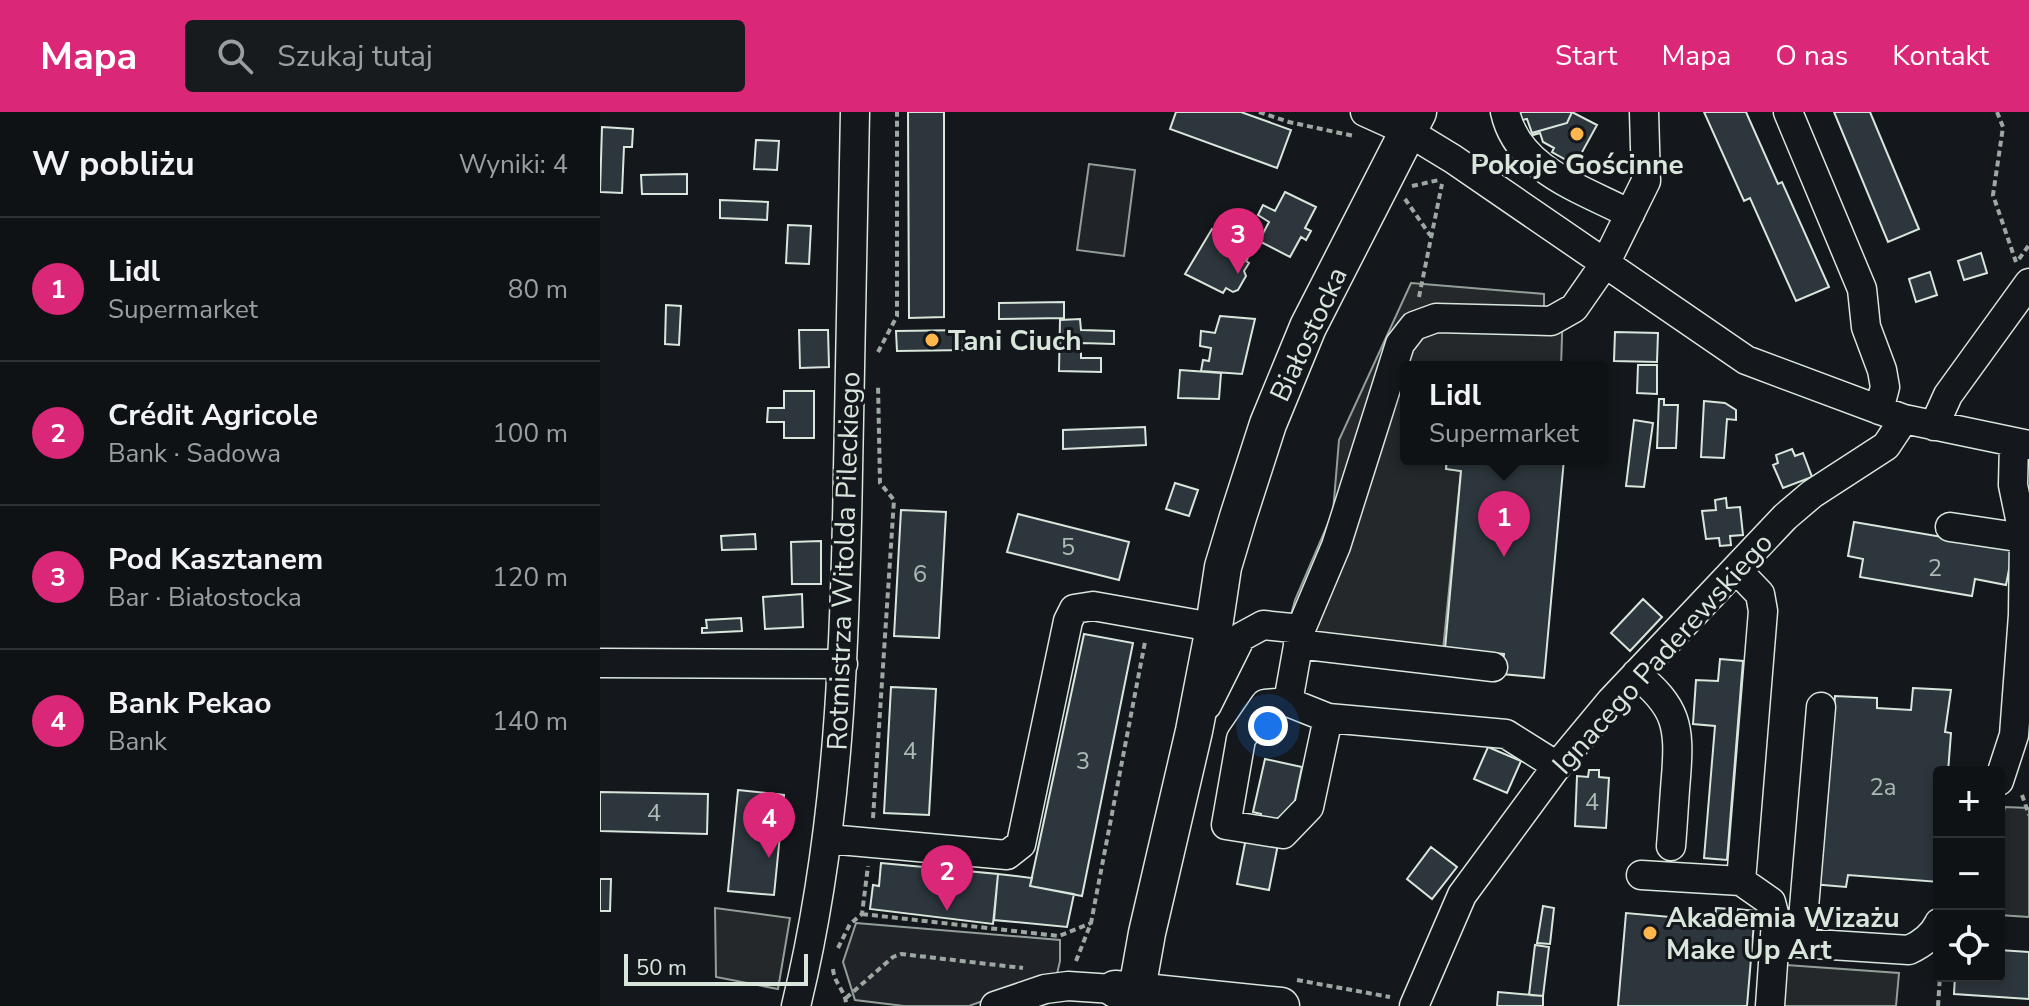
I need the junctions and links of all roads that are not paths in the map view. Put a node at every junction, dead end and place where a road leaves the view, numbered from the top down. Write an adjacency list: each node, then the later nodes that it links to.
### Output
1 (855, 112): 20 (street, Rotmistrza Witolda Pileckiego)
2 (1505, 112): 7 (street)
3 (1644, 112): 7 (street)
4 (1788, 112): 10 (street)
5 (1412, 122): 6 (street); 8 (street); 15 (main road, Białostocka)
6 (1362, 125)
7 (1630, 214): 8 (street)
8 (1606, 262): 10 (street); 18 (street)
9 (2023, 273): 11 (street)
10 (1891, 414): 11 (street); 16 (street, Ignacego Paderewskiego)
11 (1934, 426): 12 (street)
12 (2022, 444): 14 (street)
13 (1950, 527): 14 (street)
14 (2024, 538): 28 (street)
15 (1223, 567): 17 (main road, Białostocka); 26 (main road, Białostocka)
16 (1737, 570): 22 (street, Ignacego Paderewskiego); 32 (street)
17 (1179, 621): 29 (street); 35 (main road, Białostocka)
18 (1300, 637): 21 (street); 23 (street); 26 (street)
19 (600, 663): 20 (street)
20 (843, 664): 29 (street, Rotmistrza Witolda Pileckiego)
21 (1493, 667)
22 (1636, 674): 27 (street, Ignacego Paderewskiego); 30 (street)
23 (1288, 702): 25 (street); 25 (street)
24 (1821, 707): 34 (street)
25 (1328, 718): 27 (street)
26 (1194, 731): 35 (main road, Białostocka)
27 (1557, 766): 39 (street, Ignacego Paderewskiego)
28 (2004, 766)
29 (828, 839): 36 (street, Rotmistrza Witolda Pileckiego)
30 (1671, 846)
31 (1641, 875): 32 (street)
32 (1741, 881): 34 (street)
33 (1933, 933): 34 (street)
34 (1788, 942): 40 (street)
35 (1123, 998): 37 (street); 38 (main road)
36 (796, 1006)
37 (995, 1006)
38 (1281, 1006)
39 (1414, 1006)
40 (1770, 1006)

